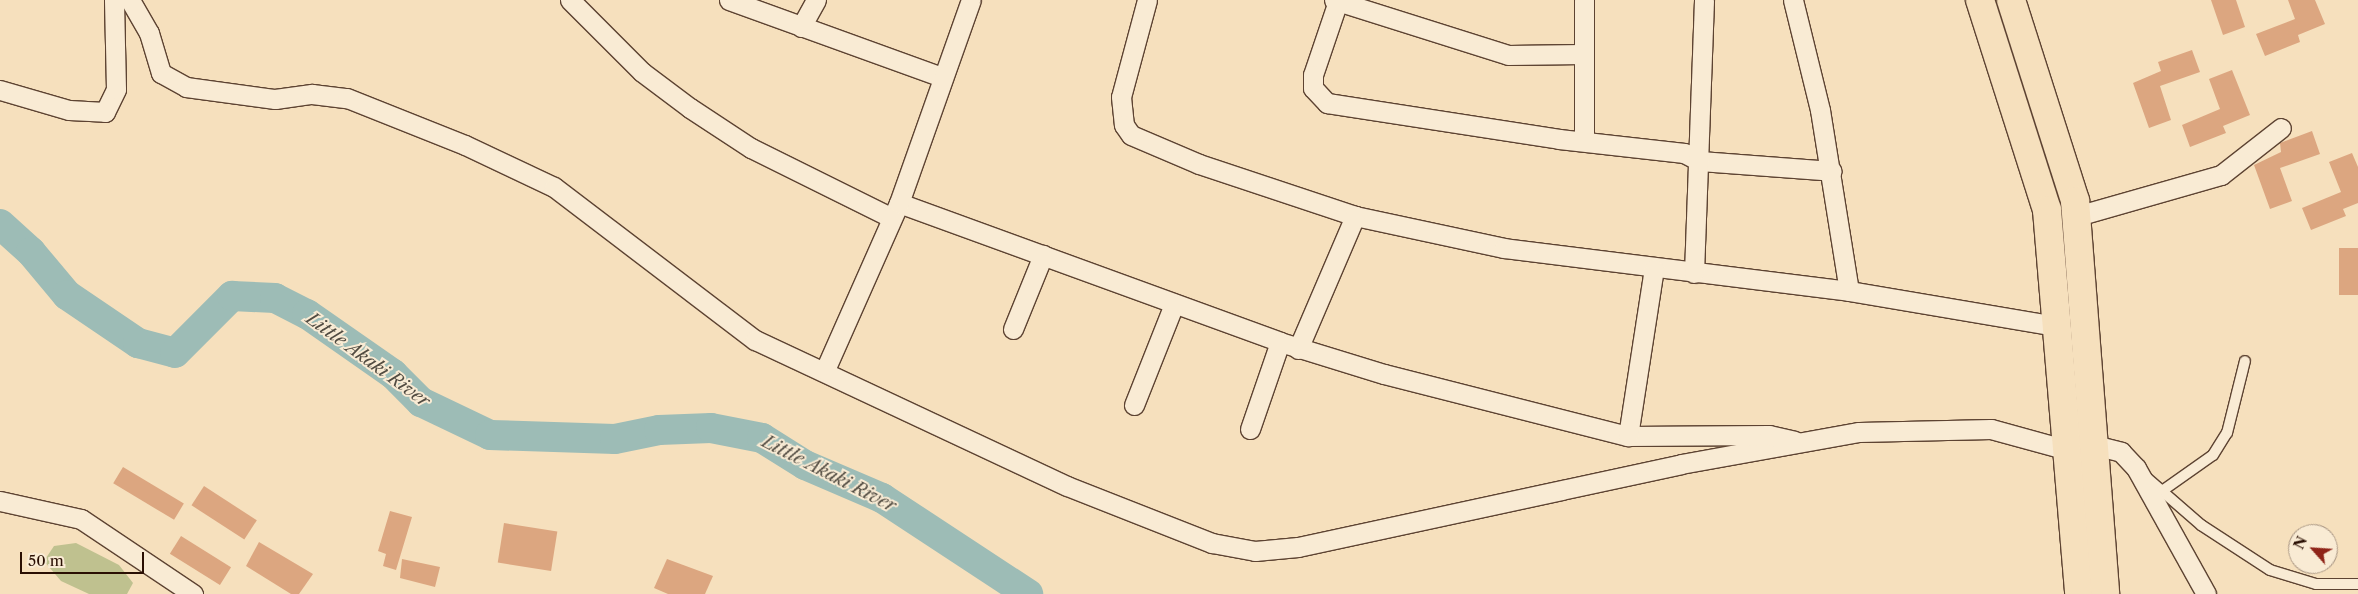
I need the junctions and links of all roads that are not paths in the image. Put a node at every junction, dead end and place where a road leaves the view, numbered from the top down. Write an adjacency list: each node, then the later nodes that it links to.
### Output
1 (114, 0): 17 (street)
2 (130, 0): 36 (street)
3 (570, 0): 23 (street)
4 (729, 0): 14 (street)
5 (816, 0): 14 (street)
6 (970, 0): 16 (street)
7 (1147, 0): 25 (street)
8 (1584, 0): 15 (street)
9 (1704, 0): 20 (street)
10 (1793, 0): 21 (street)
11 (1980, 0): 24 (main road)
12 (2011, 0): 22 (main road)
13 (1335, 2): 15 (street); 19 (street)
14 (801, 26): 16 (street)
15 (1583, 54): 19 (street)
16 (942, 77): 23 (street)
17 (0, 90)
18 (2280, 128): 22 (street)
19 (1584, 141): 20 (street)
20 (1700, 161): 21 (street); 28 (street)
21 (1832, 171): 29 (street)
22 (2076, 208): 24 (main road); 41 (main road)
23 (896, 210): 26 (street); 36 (street)
24 (2047, 210): 31 (main road)
25 (1355, 216): 27 (street); 34 (street)
26 (1043, 255): 30 (street); 32 (street)
27 (1654, 269): 28 (street); 39 (street)
28 (1694, 273): 29 (street)
29 (1849, 291): 31 (street)
30 (1174, 304): 33 (street); 37 (street)
31 (2056, 326): 42 (main road)
32 (1013, 329)
33 (1280, 342): 34 (street); 38 (street)
34 (1298, 349): 39 (street)
35 (2244, 361): 44 (lane)
36 (825, 370): 40 (street)
37 (1134, 405)
38 (1250, 429)
39 (1628, 436): 40 (street)
40 (1794, 442): 42 (street)
41 (2090, 444): 43 (street); 49 (main road)
42 (2064, 449): 48 (main road)
43 (2136, 468): 44 (lane); 50 (street)
44 (2162, 491): 46 (lane)
45 (0, 501): 47 (street)
46 (2358, 584)
47 (194, 594)
48 (2079, 594)
49 (2105, 594)
50 (2206, 594)

